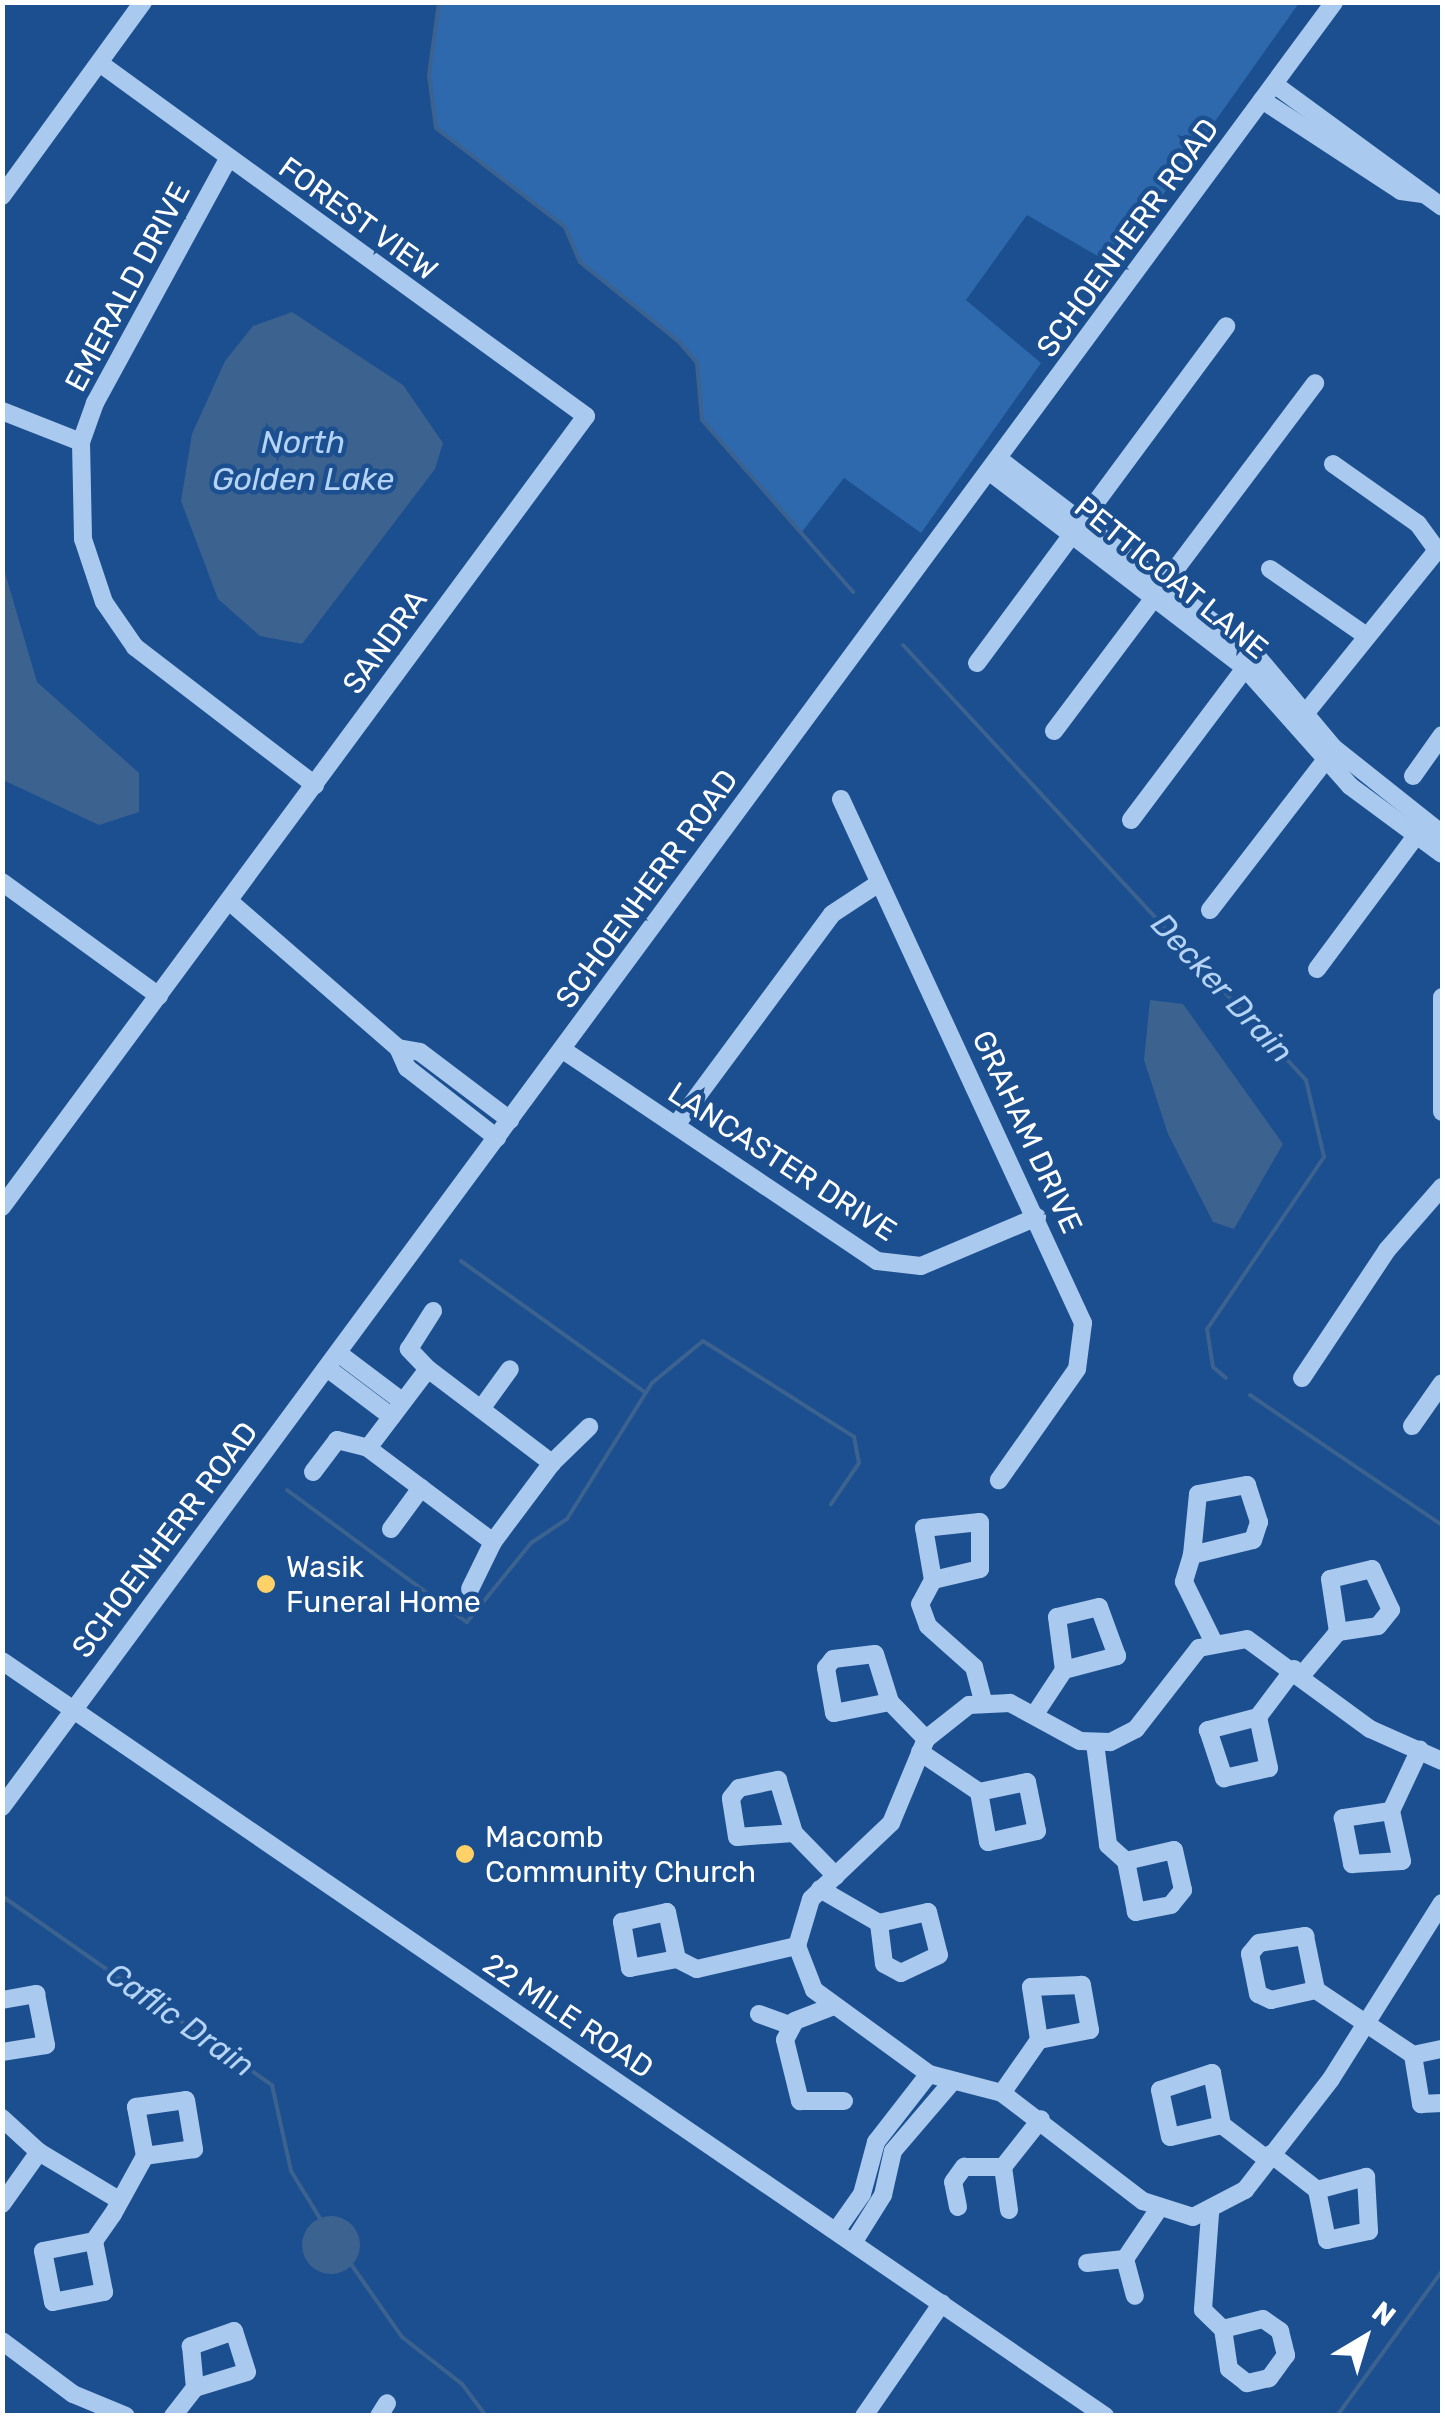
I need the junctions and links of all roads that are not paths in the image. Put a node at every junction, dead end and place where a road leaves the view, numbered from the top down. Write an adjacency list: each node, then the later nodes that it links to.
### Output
1 (143, 2): 3 (street)
2 (1334, 2): 4 (street, SCHOENHERR ROAD)
3 (101, 64): 6 (street, FOREST VIEW); 8 (street)
4 (1274, 84): 5 (street, SCHOENHERR ROAD); 7 (street)
5 (1262, 100): 7 (street); 16 (street, SCHOENHERR ROAD)
6 (228, 159): 13 (street, FOREST VIEW); 14 (street, EMERALD DRIVE)
7 (1424, 194): 9 (street)
8 (2, 196)
9 (1442, 207)
10 (1226, 326): 17 (street)
11 (1315, 383): 20 (street)
12 (2, 411): 14 (street)
13 (586, 416): 29 (street, SANDRA)
14 (80, 442): 29 (street)
15 (1332, 464): 18 (street)
16 (994, 466): 17 (street, PETTICOAT LANE); 43 (street, SCHOENHERR ROAD)
17 (1075, 526): 20 (street, PETTICOAT LANE); 23 (street)
18 (1440, 550): 21 (street)
19 (1270, 570): 21 (street)
20 (1160, 588): 22 (street, PETTICOAT LANE); 25 (street)
21 (1366, 635): 24 (street)
22 (1250, 661): 24 (street, PETTICOAT LANE); 31 (street)
23 (976, 664)
24 (1300, 720): 27 (street, PETTICOAT LANE)
25 (1054, 731)
26 (1442, 736): 28 (street)
27 (1329, 754): 32 (street, PETTICOAT LANE); 38 (street)
28 (1412, 776)
29 (314, 785): 37 (street, SANDRA)
30 (841, 799): 36 (street, GRAHAM DRIVE)
31 (1131, 820)
32 (1420, 831): 33 (street, PETTICOAT LANE); 34 (street, PETTICOAT LANE); 39 (street)
33 (1442, 834)
34 (1442, 854)
35 (2, 882): 40 (street)
36 (879, 884): 46 (street); 50 (street, GRAHAM DRIVE)
37 (229, 901): 40 (street, SANDRA); 42 (street)
38 (1210, 910)
39 (1318, 970)
40 (160, 996): 49 (street)
41 (1442, 997): 44 (street)
42 (398, 1048): 45 (street); 47 (street)
43 (563, 1050): 45 (street, SCHOENHERR ROAD); 46 (street, LANCASTER DRIVE)
44 (1442, 1112)
45 (510, 1120): 47 (street, SCHOENHERR ROAD)
46 (676, 1125): 50 (street, LANCASTER DRIVE)
47 (497, 1138): 52 (street, SCHOENHERR ROAD)
48 (1442, 1187): 55 (street)
49 (2, 1207)
50 (1037, 1216): 64 (street, GRAHAM DRIVE)
51 (433, 1311): 53 (street)
52 (333, 1361): 58 (street); 78 (street, SCHOENHERR ROAD)
53 (428, 1369): 57 (street); 58 (street)
54 (510, 1369): 57 (street)
55 (1302, 1378)
56 (1442, 1383): 59 (street)
57 (481, 1409): 62 (street)
58 (397, 1410): 61 (street)
59 (1412, 1426)
60 (589, 1428): 62 (street)
61 (368, 1448): 63 (street); 65 (street)
62 (552, 1462): 67 (street)
63 (313, 1472)
64 (998, 1480)
65 (421, 1488): 66 (street); 67 (street)
66 (391, 1530)
67 (493, 1542): 70 (street)
68 (1192, 1555): 68 (street); 72 (street)
69 (933, 1580): 76 (street)
70 (470, 1589)
71 (1338, 1632): 75 (street)
72 (1213, 1642): 75 (street); 81 (street)
73 (2, 1660): 78 (street, 22 MILE ROAD)
74 (1064, 1670): 79 (street)
75 (1298, 1672): 80 (street); 83 (street)
76 (983, 1701): 79 (street); 82 (street)
77 (890, 1702): 82 (street)
78 (73, 1710): 86 (street, SCHOENHERR ROAD); 126 (street, 22 MILE ROAD)
79 (1035, 1714): 81 (street)
80 (1258, 1717)
81 (1095, 1743): 89 (street)
82 (923, 1745): 85 (street); 90 (street)
83 (1420, 1749): 84 (street); 87 (street)
84 (1441, 1757)
85 (979, 1792)
86 (2, 1807)
87 (1391, 1810)
88 (794, 1833): 90 (street)
89 (1126, 1861)
90 (836, 1876): 91 (street)
91 (820, 1888): 93 (street); 94 (street)
92 (1442, 1902): 100 (street)
93 (879, 1923)
94 (797, 1946): 95 (street); 98 (street)
95 (677, 1959)
96 (1316, 1990): 100 (street)
97 (2, 2000): 104 (street)
98 (831, 2007): 101 (street); 106 (street)
99 (759, 2014): 101 (street)
100 (1360, 2023): 105 (street); 117 (street)
101 (790, 2024): 109 (street)
102 (1039, 2040): 108 (street)
103 (1442, 2049): 105 (street)
104 (2, 2052)
105 (1413, 2055): 110 (street)
106 (929, 2074): 107 (street); 114 (street)
107 (951, 2083): 108 (street); 114 (street)
108 (1002, 2094): 112 (street)
109 (844, 2100)
110 (1442, 2104)
111 (2, 2118): 115 (street)
112 (1041, 2118): 118 (street); 124 (street)
113 (1222, 2125): 117 (street)
114 (884, 2147): 126 (street); 128 (street)
115 (39, 2152): 120 (street); 121 (street)
116 (145, 2156): 120 (street)
117 (1270, 2157): 119 (street); 125 (street)
118 (1003, 2167): 122 (street); 123 (street)
119 (1317, 2190)
120 (119, 2200): 127 (street)
121 (2, 2204)
122 (958, 2207)
123 (1010, 2210)
124 (1158, 2210): 125 (street); 129 (street)
125 (1210, 2214): 133 (street)
126 (836, 2231): 128 (street, 22 MILE ROAD)
127 (94, 2241)
128 (852, 2243): 132 (street, 22 MILE ROAD)
129 (1124, 2259): 130 (street); 131 (street)
130 (1087, 2262)
131 (1135, 2296)
132 (942, 2303): 138 (street); 139 (street, 22 MILE ROAD)
133 (1223, 2329)
134 (2, 2342): 136 (street)
135 (196, 2388): 137 (street)
136 (126, 2416)
137 (173, 2416)
138 (864, 2416)
139 (1105, 2416)

